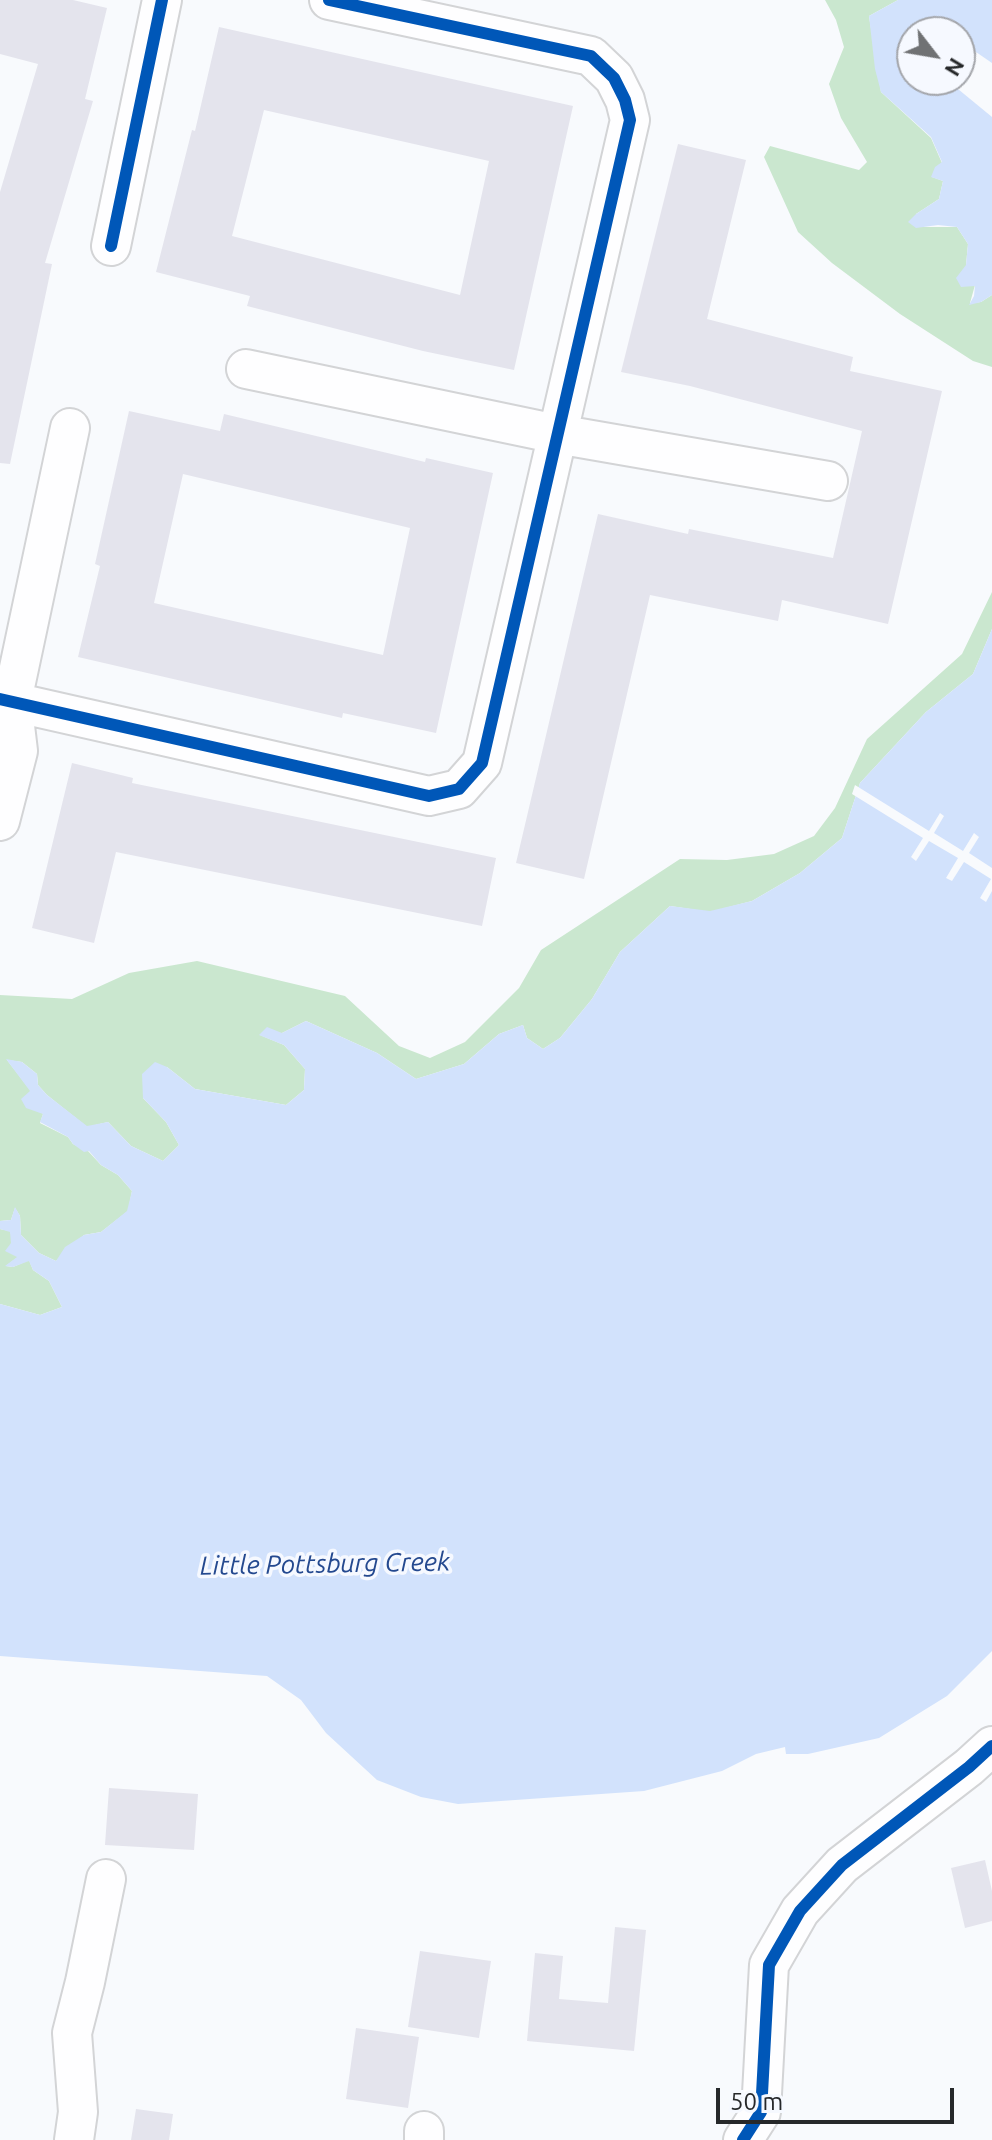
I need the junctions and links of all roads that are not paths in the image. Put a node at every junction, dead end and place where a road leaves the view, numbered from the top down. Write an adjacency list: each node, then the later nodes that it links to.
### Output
1 (162, 0): 3 (street)
2 (329, 0): 6 (street)
3 (111, 246)
4 (246, 369): 6 (street)
5 (70, 428): 8 (street)
6 (557, 434): 7 (street); 8 (street)
7 (828, 481)
8 (6, 700): 9 (street)
9 (0, 821)
10 (992, 1746): 13 (street)
11 (106, 1879): 12 (street)
12 (74, 2140)
13 (743, 2140)

